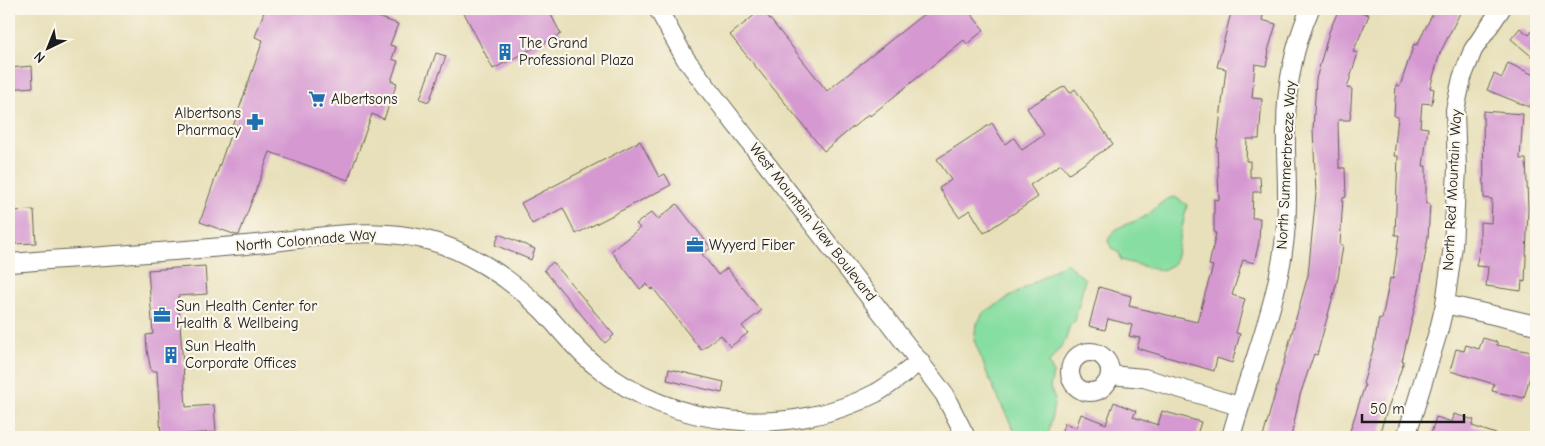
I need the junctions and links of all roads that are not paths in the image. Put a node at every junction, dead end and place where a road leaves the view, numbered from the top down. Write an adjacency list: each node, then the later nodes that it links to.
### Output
1 (658, 9): 7 (street, West Mountain View Boulevard)
2 (1310, 9): 9 (street, North Summerbreeze Way)
3 (1500, 9): 5 (street, North Red Mountain Way)
4 (9, 263): 7 (street, North Colonnade Way)
5 (1445, 304): 6 (street); 12 (street, North Red Mountain Way)
6 (1536, 325)
7 (920, 361): 10 (street, West Mountain View Boulevard)
8 (1110, 375): 9 (street)
9 (1239, 406): 11 (street, North Summerbreeze Way)
10 (966, 437)
11 (1231, 437)
12 (1406, 437)

